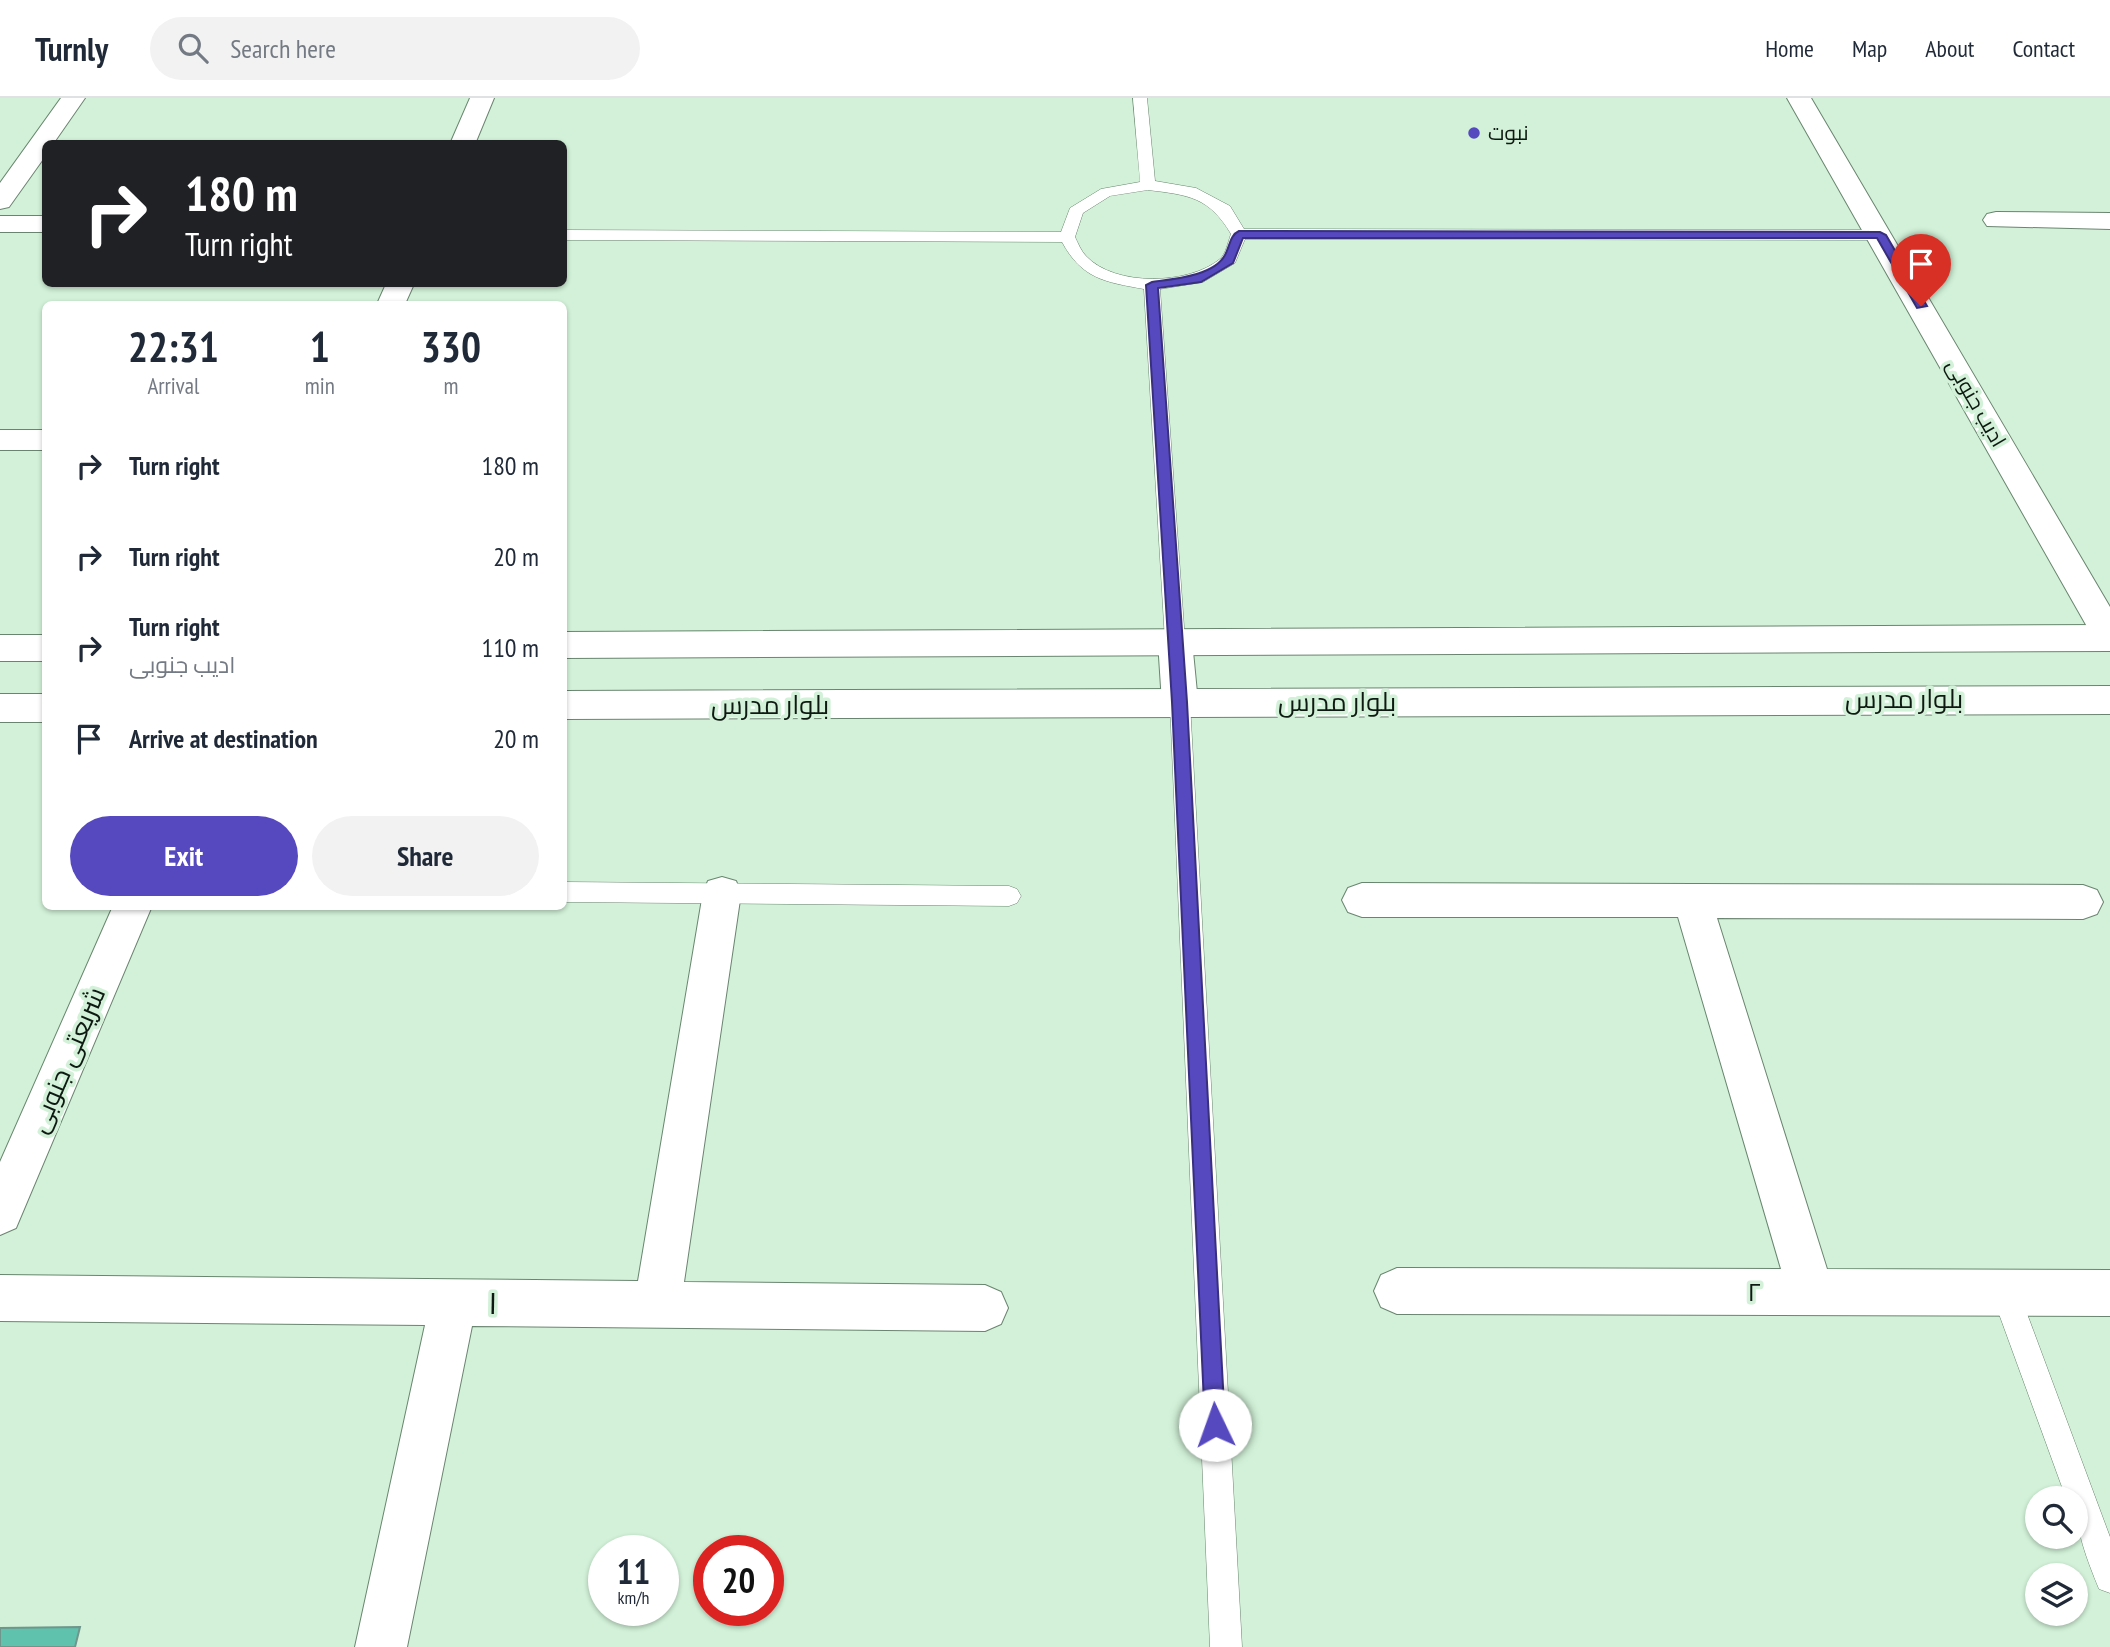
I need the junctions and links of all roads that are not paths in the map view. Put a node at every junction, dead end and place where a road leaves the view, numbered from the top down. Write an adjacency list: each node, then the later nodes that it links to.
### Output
1 (73, 98): 5 (street)
2 (482, 98): 6 (street)
3 (1140, 98): 8 (lane)
4 (1799, 98): 16 (street, ادیب جنوبی)
5 (43, 140)
6 (463, 140)
7 (42, 142): 9 (street)
8 (1148, 185): 14 (lane); 17 (lane)
9 (0, 201)
10 (1996, 220): 11 (street)
11 (2110, 221)
12 (0, 224): 13 (street)
13 (42, 224)
14 (1239, 234): 16 (lane); 18 (lane)
15 (567, 235): 17 (lane)
16 (1880, 235): 21 (street, ادیب جنوبی)
17 (1067, 237): 18 (lane)
18 (1152, 285): 22 (lane)
19 (0, 440): 20 (street)
20 (42, 440)
21 (2110, 638): 22 (street)
22 (1175, 641): 23 (street); 27 (street)
23 (567, 645)
24 (0, 648): 25 (street)
25 (42, 648)
26 (2110, 700): 27 (street, بلوار مدرس)
27 (1180, 702): 28 (street, بلوار مدرس); 49 (lane)
28 (567, 705)
29 (0, 708): 30 (street)
30 (42, 708)
31 (567, 891): 32 (lane)
32 (722, 893): 33 (lane); 45 (street)
33 (1009, 896)
34 (1362, 900): 35 (street)
35 (1693, 902): 36 (street); 40 (street)
36 (2083, 902)
37 (131, 910): 38 (street, شریعتی جنوبی)
38 (0, 1213)
39 (1397, 1291): 40 (street, ۲)
40 (1811, 1292): 41 (street, ۲)
41 (2005, 1292): 42 (street, ۲); 47 (lane)
42 (2110, 1293)
43 (0, 1298): 44 (street, ۱)
44 (453, 1303): 45 (street, ۱); 48 (street)
45 (657, 1304): 46 (street, ۱)
46 (985, 1308)
47 (2110, 1578)
48 (381, 1647)
49 (1226, 1647)

